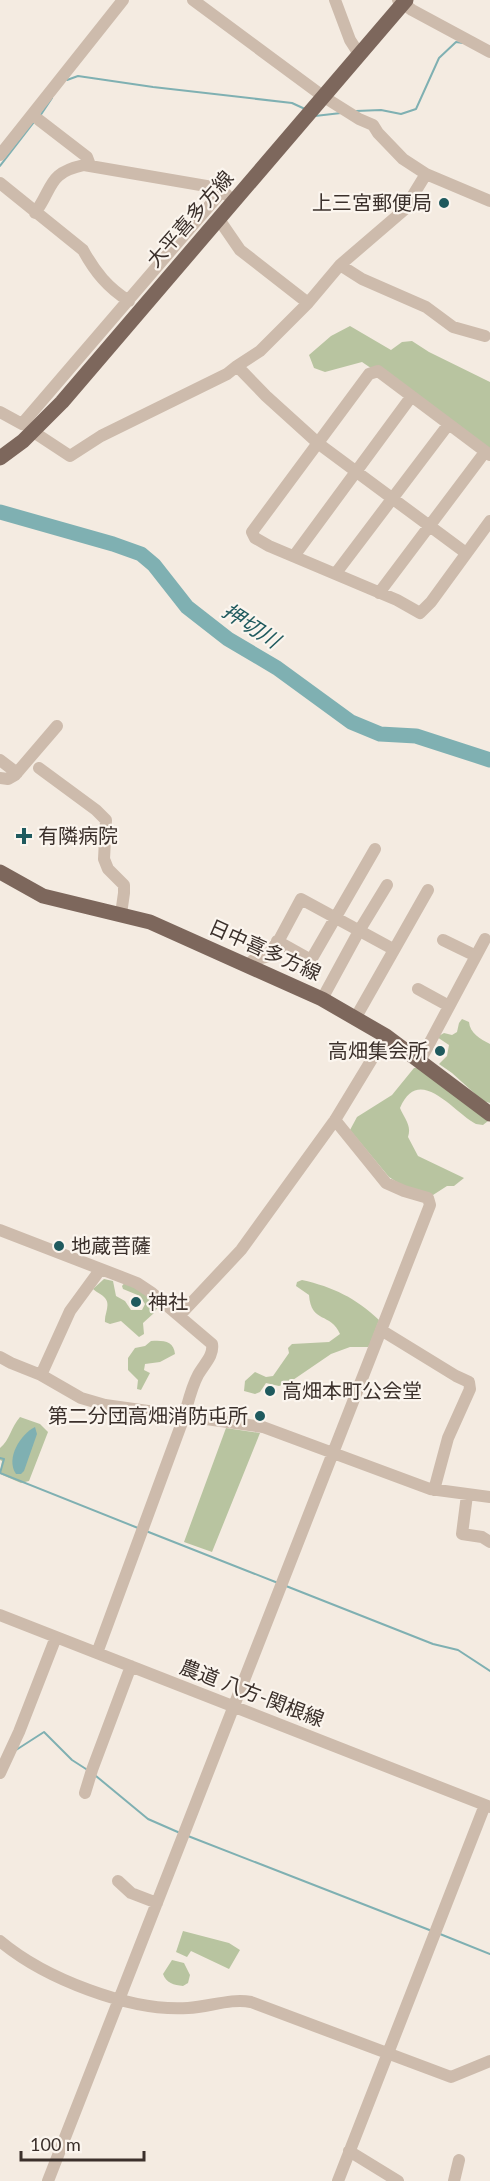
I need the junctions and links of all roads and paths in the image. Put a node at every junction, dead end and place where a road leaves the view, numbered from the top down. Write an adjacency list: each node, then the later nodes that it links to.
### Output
1 (123, 0): 9 (street)
2 (193, 0): 7 (street)
3 (335, 0): 6 (street)
4 (402, 1): 5 (street); 6 (main road, 大平喜多方線)
5 (490, 52)
6 (359, 54): 7 (main road, 大平喜多方線)
7 (324, 97): 11 (street); 13 (main road, 大平喜多方線)
8 (39, 120): 10 (street)
9 (0, 155)
10 (90, 165): 13 (street); 15 (street)
11 (426, 174): 14 (street); 17 (street)
12 (0, 183): 15 (street)
13 (228, 195): 16 (main road, 大平喜多方線); 18 (street)
14 (490, 201)
15 (35, 213): 18 (street)
16 (218, 218): 19 (street); 25 (main road, 大平喜多方線)
17 (340, 265): 19 (street); 20 (street)
18 (129, 301): 23 (street)
19 (308, 303): 21 (street)
20 (485, 336)
21 (237, 366): 25 (street); 26 (street)
22 (411, 397): 24 (street); 26 (street); 29 (street)
23 (0, 412)
24 (448, 425): 27 (street); 30 (street)
25 (28, 436): 28 (main road, 大平喜多方線)
26 (319, 444): 29 (street); 34 (street)
27 (488, 453): 32 (street)
28 (0, 458)
29 (356, 471): 30 (street); 34 (street)
30 (393, 498): 32 (street); 35 (street)
31 (490, 520): 33 (street)
32 (430, 526): 33 (street); 36 (street)
33 (466, 553): 36 (street)
34 (294, 556): 35 (street)
35 (336, 573): 36 (street)
36 (379, 593)
37 (57, 726): 40 (street)
38 (0, 760): 40 (street)
39 (39, 768): 46 (street)
40 (16, 773): 41 (street)
41 (0, 778)
42 (375, 849): 47 (street)
43 (0, 872): 46 (main road, 日中喜多方線)
44 (387, 885): 48 (street)
45 (428, 890): 52 (street)
46 (121, 914): 54 (main road, 日中喜多方線)
47 (336, 918): 48 (street); 51 (street); 51 (street)
48 (359, 931): 52 (street); 56 (street)
49 (485, 939): 53 (street)
50 (443, 940): 53 (street)
51 (277, 941): 54 (street)
52 (393, 949): 58 (street)
53 (476, 956): 57 (street)
54 (248, 966): 56 (main road, 日中喜多方線)
55 (418, 989): 57 (street)
56 (322, 999): 58 (main road, 日中喜多方線)
57 (449, 1005): 60 (street)
58 (356, 1017): 59 (main road, 日中喜多方線)
59 (386, 1036): 60 (main road, 日中喜多方線); 62 (street)
60 (420, 1061): 61 (main road, 日中喜多方線)
61 (490, 1114)
62 (335, 1120): 65 (street); 66 (street)
63 (0, 1230): 64 (street)
64 (100, 1270): 65 (street); 68 (street)
65 (179, 1316): 69 (street)
66 (381, 1330): 70 (street); 71 (street)
67 (0, 1357): 68 (street)
68 (40, 1375): 69 (street)
69 (184, 1417): 70 (street); 77 (street)
70 (332, 1453): 71 (street); 79 (street)
71 (434, 1490): 72 (street)
72 (467, 1495): 73 (street); 74 (street)
73 (490, 1497)
74 (490, 1542)
75 (0, 1615): 76 (street, 農道 八方-関根線)
76 (56, 1637): 77 (street, 農道 八方-関根線); 80 (street)
77 (97, 1653): 78 (street, 農道 八方-関根線)
78 (131, 1666): 79 (street, 農道 八方-関根線); 81 (street)
79 (233, 1706): 82 (street, 農道 八方-関根線); 84 (street)
80 (0, 1773)
81 (85, 1793)
82 (487, 1806): 87 (street)
83 (118, 1881): 84 (street)
84 (157, 1903): 86 (street)
85 (0, 1941): 86 (street)
86 (120, 1999): 87 (street); 91 (street)
87 (386, 2054): 88 (street); 89 (street)
88 (490, 2061)
89 (350, 2151): 92 (street); 93 (street)
90 (459, 2160): 94 (street)
91 (48, 2181)
92 (338, 2181)
93 (398, 2181)
94 (454, 2181)

